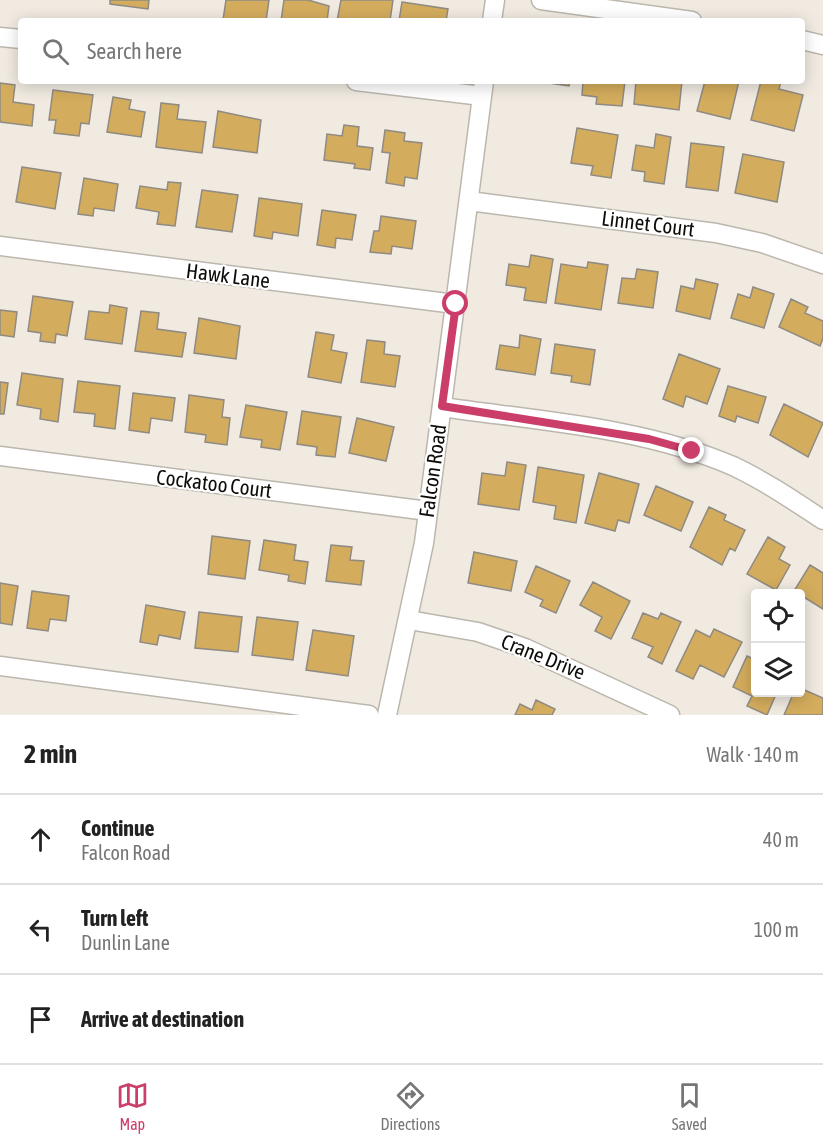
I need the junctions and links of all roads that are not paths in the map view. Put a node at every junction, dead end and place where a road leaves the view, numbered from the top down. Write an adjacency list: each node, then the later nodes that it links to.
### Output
1 (495, 0): 3 (street)
2 (541, 0): 4 (street)
3 (492, 18)
4 (670, 18)
5 (0, 37): 6 (street)
6 (18, 39)
7 (805, 41): 8 (street)
8 (823, 45)
9 (410, 84): 10 (street)
10 (483, 88): 11 (street, Falcon Road)
11 (469, 201): 13 (street, Linnet Court); 14 (street, Falcon Road)
12 (0, 246): 14 (street, Hawk Lane)
13 (823, 264)
14 (456, 304): 15 (street, Falcon Road)
15 (442, 406): 17 (street, Falcon Road); 18 (street)
16 (0, 456): 17 (street, Cockatoo Court)
17 (428, 512): 19 (street, Falcon Road)
18 (823, 520)
19 (409, 620): 22 (street, Falcon Road); 23 (street, Crane Drive)
20 (0, 666): 21 (street)
21 (369, 715)
22 (387, 715)
23 (670, 715)

